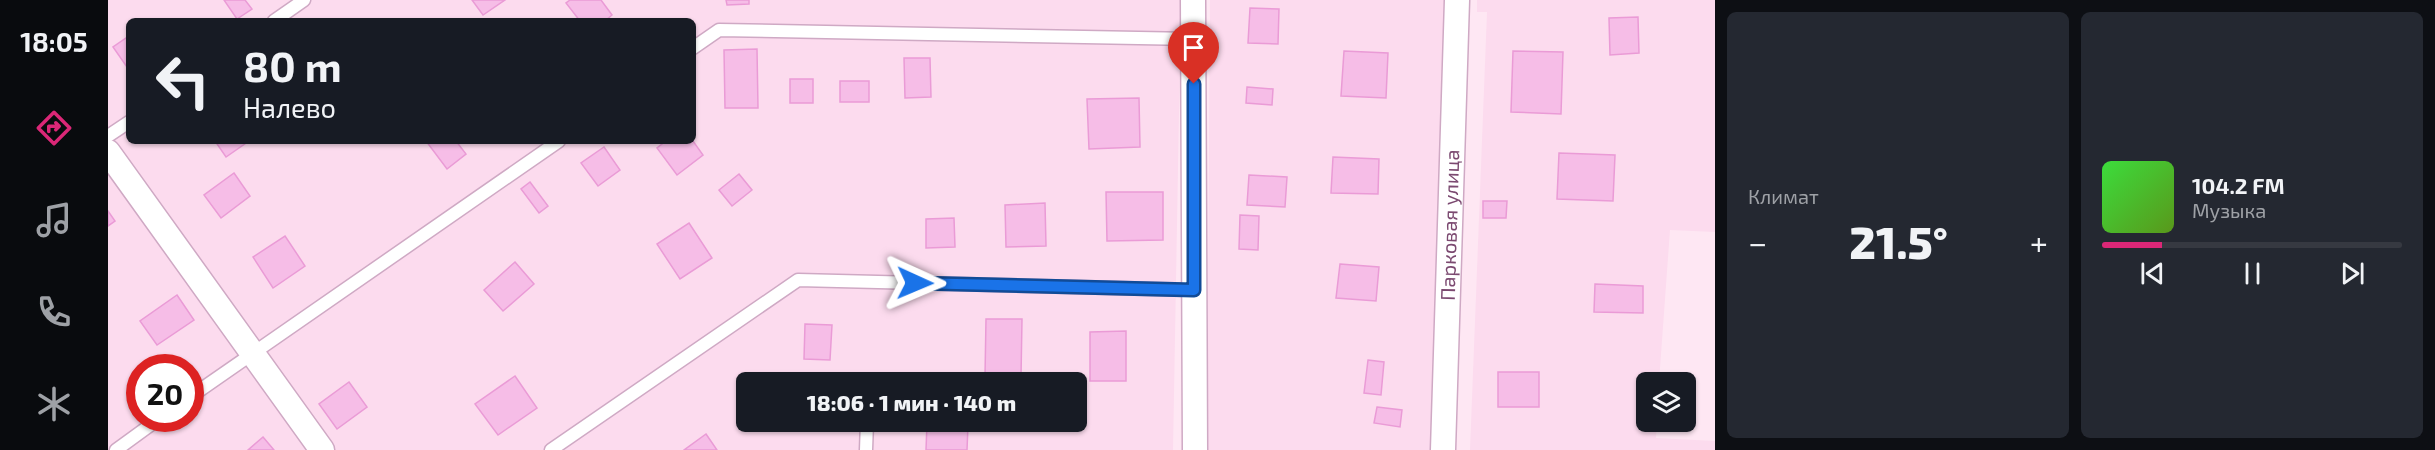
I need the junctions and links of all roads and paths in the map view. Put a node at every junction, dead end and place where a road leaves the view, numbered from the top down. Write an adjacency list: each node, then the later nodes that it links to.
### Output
1 (304, 0): 4 (lane)
2 (1193, 0): 5 (street)
3 (1457, 0): 21 (street, Парковая улица)
4 (278, 18)
5 (1194, 39): 6 (lane); 11 (street)
6 (696, 46)
7 (126, 124): 8 (lane)
8 (108, 136)
9 (555, 144): 12 (lane)
10 (108, 152): 12 (street)
11 (1194, 290): 18 (lane); 20 (street)
12 (254, 352): 13 (lane); 17 (street)
13 (204, 387)
14 (141, 432): 16 (lane)
15 (867, 432): 19 (lane)
16 (116, 450)
17 (322, 450)
18 (551, 450)
19 (866, 450)
20 (1194, 450)
21 (1443, 450)

